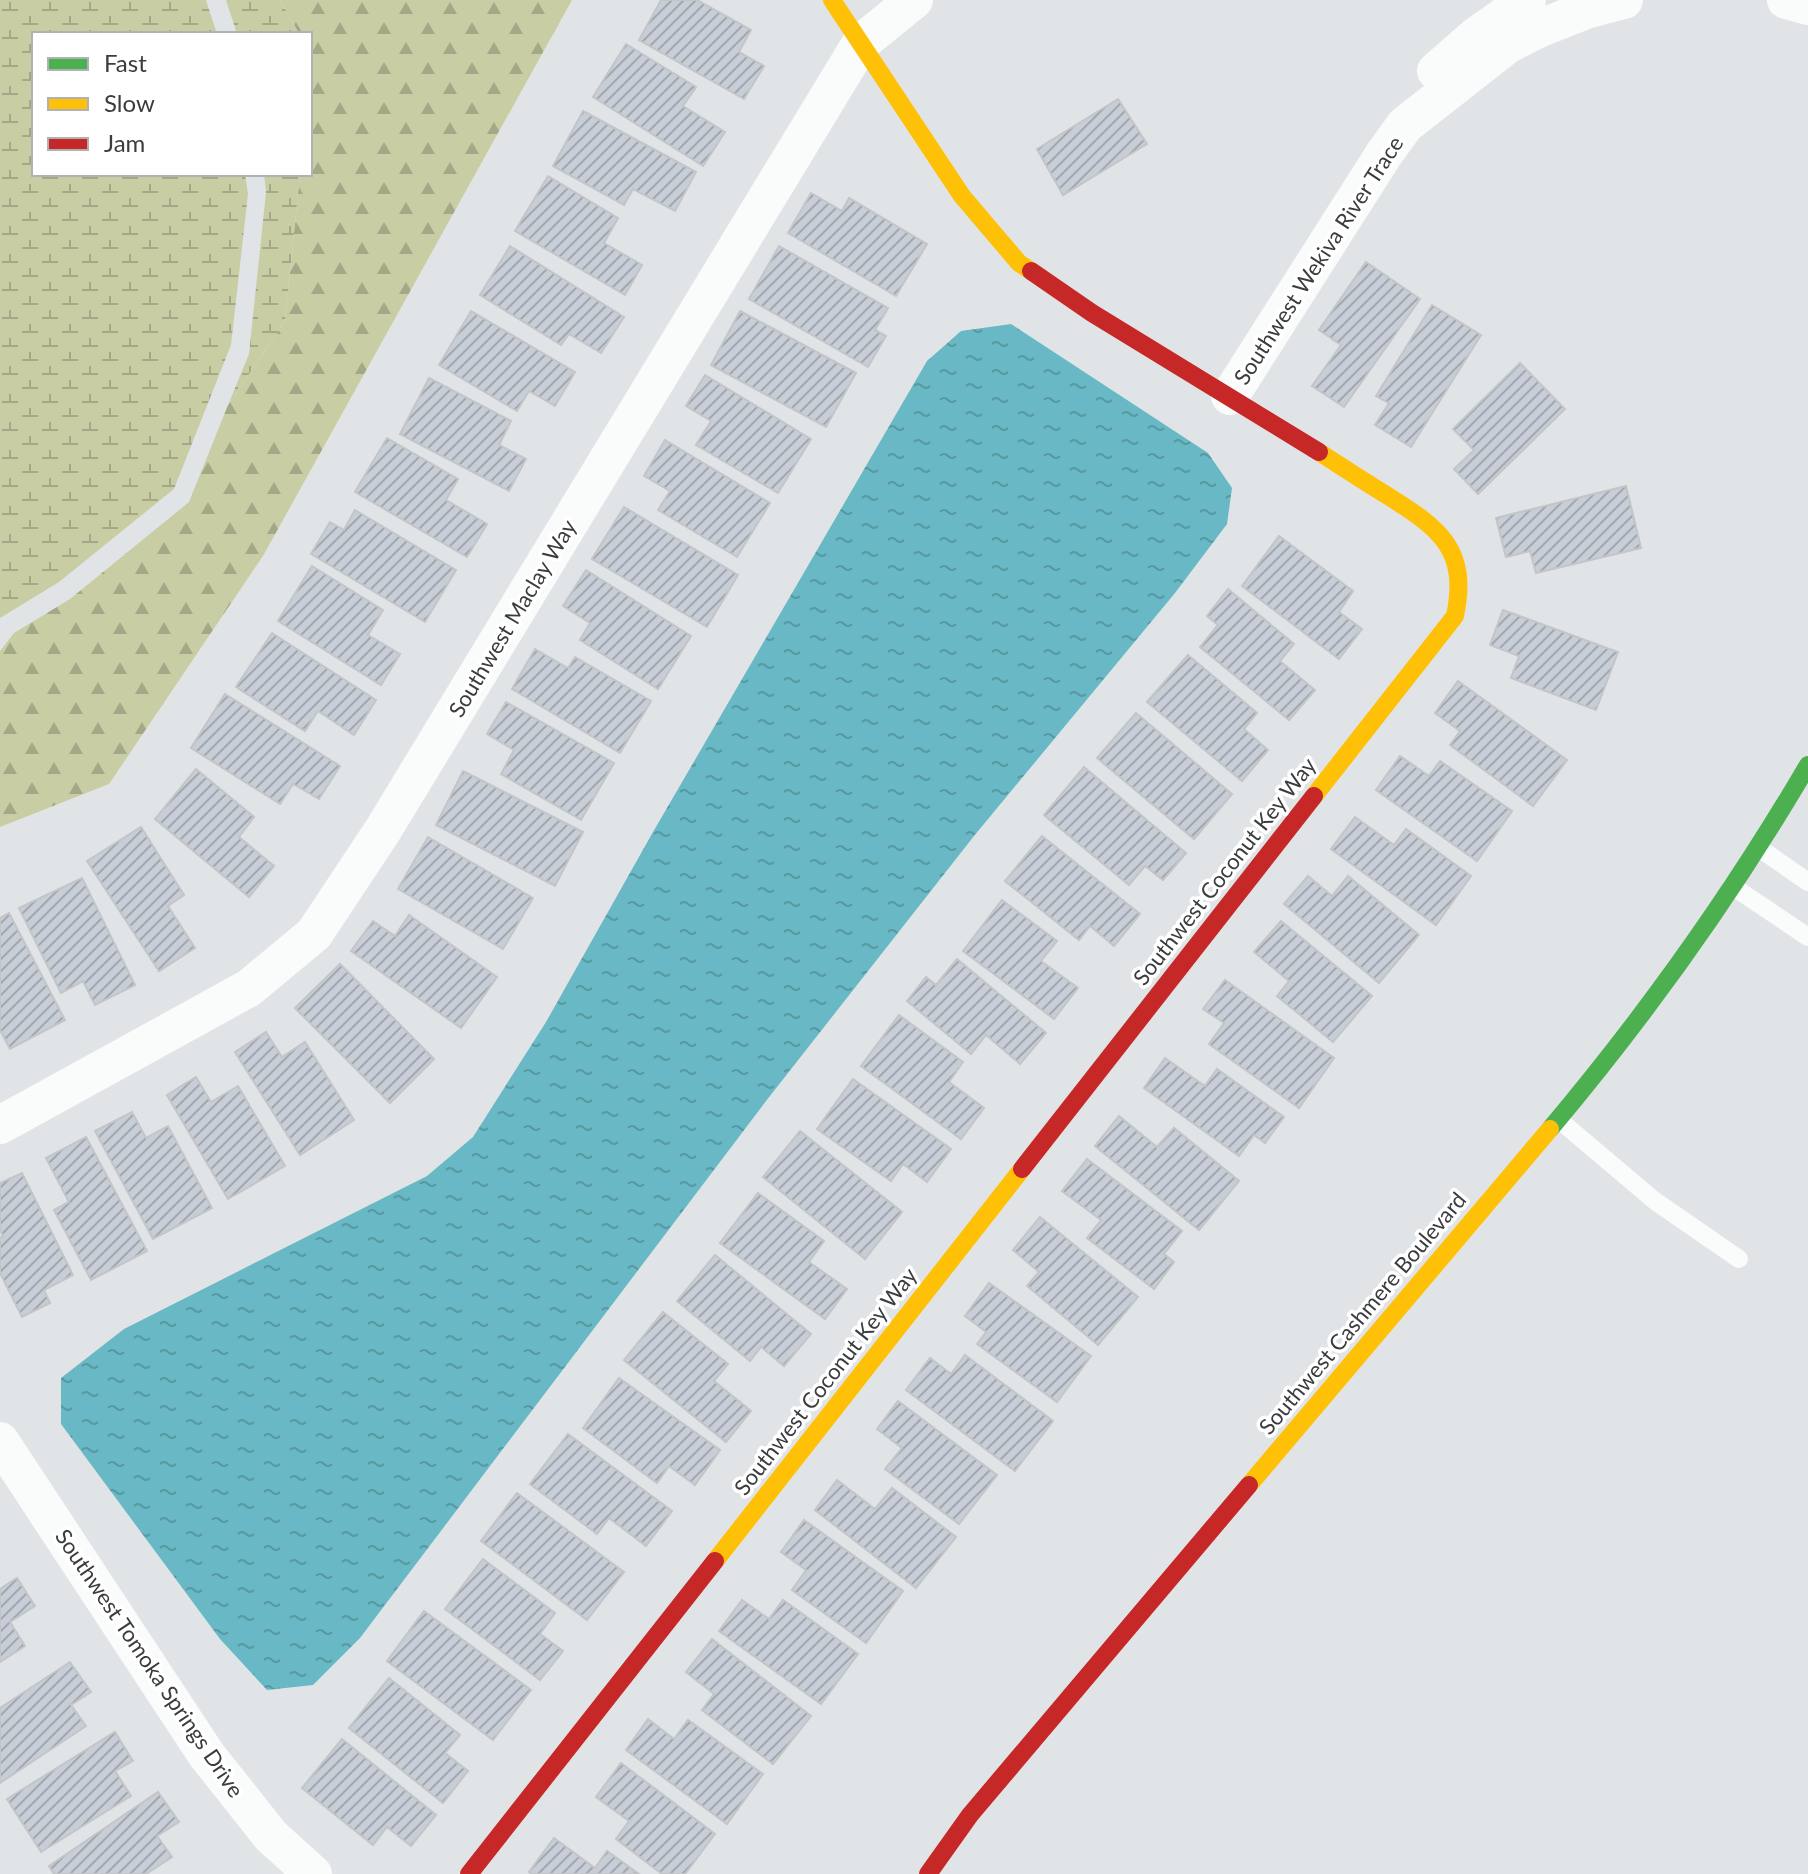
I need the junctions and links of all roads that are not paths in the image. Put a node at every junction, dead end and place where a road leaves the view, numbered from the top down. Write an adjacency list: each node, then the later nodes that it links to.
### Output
1 (832, 0): 7 (street, Southwest Coconut Key Way)
2 (914, 0): 7 (street, Southwest Maclay Way)
3 (1527, 0): 8 (street, Southwest Wekiva River Trace)
4 (1624, 0): 8 (street, Southwest Wekiva River Trace)
5 (1786, 0): 6 (street)
6 (1808, 6)
7 (861, 43): 9 (street, Southwest Coconut Key Way); 16 (street, Southwest Maclay Way)
8 (1405, 125): 9 (street, Southwest Wekiva River Trace)
9 (1230, 396): 20 (street, Southwest Coconut Key Way)
10 (1808, 765): 11 (street, Southwest Cashmere Boulevard)
11 (1759, 848): 12 (lane); 13 (street, Southwest Cashmere Boulevard)
12 (1808, 882)
13 (1732, 886): 14 (lane); 15 (street, Southwest Cashmere Boulevard)
14 (1808, 937)
15 (1558, 1119): 17 (lane); 21 (street, Southwest Cashmere Boulevard)
16 (0, 1125)
17 (1739, 1259)
18 (0, 1441): 19 (street, Southwest Tomoka Springs Drive)
19 (313, 1874)
20 (469, 1874)
21 (928, 1874)

